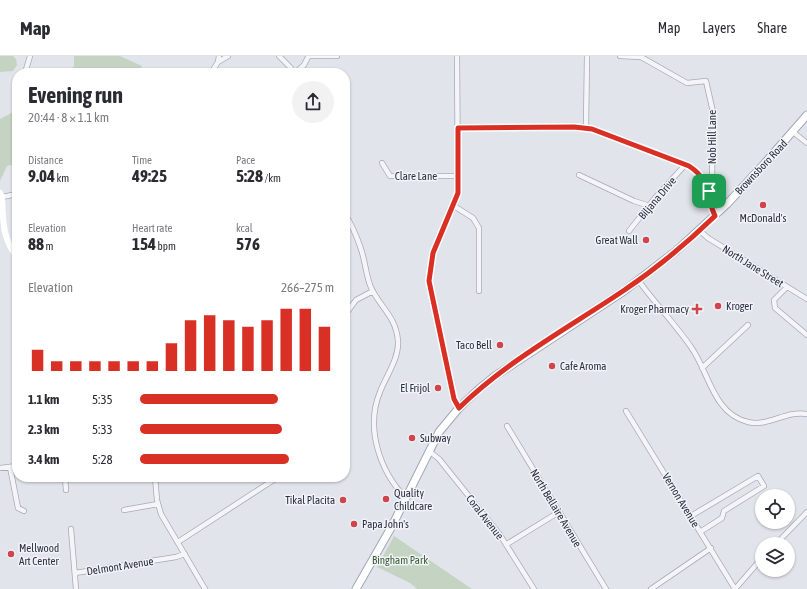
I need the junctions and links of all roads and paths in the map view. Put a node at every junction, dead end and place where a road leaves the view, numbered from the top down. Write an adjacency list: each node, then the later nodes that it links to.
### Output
1 (30, 56): 11 (street)
2 (219, 56): 10 (street)
3 (228, 56): 10 (street)
4 (279, 56): 13 (street)
5 (308, 56): 6 (street); 14 (street)
6 (336, 56)
7 (457, 56): 16 (street)
8 (587, 56): 17 (street)
9 (620, 56): 24 (street, Nob Hill Lane)
10 (218, 62): 12 (street)
11 (26, 68)
12 (214, 68)
13 (291, 68)
14 (298, 68)
15 (807, 115): 18 (main road, Brownsboro Road)
16 (458, 128): 17 (street); 23 (street)
17 (586, 128): 21 (street)
18 (794, 132): 19 (street); 29 (main road, Brownsboro Road)
19 (807, 144)
20 (382, 163): 23 (street, Clare Lane)
21 (685, 165): 24 (street); 28 (street, Biljana Drive)
22 (579, 175): 28 (street)
23 (458, 176): 27 (street)
24 (709, 191): 29 (street)
25 (12, 194): 26 (street)
26 (1, 195): 33 (street)
27 (454, 206): 37 (street); 43 (street)
28 (650, 206): 31 (street, Biljana Drive)
29 (715, 216): 32 (main road, Brownsboro Road)
30 (350, 225): 36 (street)
31 (629, 231)
32 (700, 231): 34 (main road, Brownsboro Road); 35 (street, North Jane Street)
33 (12, 250)
34 (638, 280): 42 (street); 43 (main road, Brownsboro Road)
35 (786, 287): 38 (street, North Jane Street); 41 (street)
36 (373, 291): 39 (street); 56 (street)
37 (479, 291)
38 (807, 299)
39 (350, 308)
40 (748, 325): 42 (street)
41 (807, 335)
42 (702, 368): 45 (street)
43 (459, 408): 47 (main road, Brownsboro Road)
44 (626, 411): 62 (street, Vernon Avenue)
45 (807, 414)
46 (507, 426): 60 (street, North Bellaire Avenue)
47 (429, 451): 56 (main road, Brownsboro Road); 67 (street, Coral Avenue)
48 (10, 467): 49 (street); 50 (street)
49 (0, 468)
50 (12, 477)
51 (13, 482): 59 (street)
52 (65, 482): 55 (street)
53 (156, 482): 57 (street)
54 (270, 482): 66 (street)
55 (66, 490)
56 (406, 498): 72 (main road, Brownsboro Road)
57 (158, 504): 58 (street); 66 (street)
58 (124, 510)
59 (24, 511)
60 (559, 512): 67 (street); 76 (street, North Bellaire Avenue)
61 (807, 512): 65 (street)
62 (691, 516): 64 (street, Vernon Avenue); 64 (street)
63 (71, 529): 71 (street, Delmont Avenue)
64 (700, 532): 68 (street, Vernon Avenue)
65 (783, 537)
66 (178, 542): 69 (street)
67 (507, 544): 75 (street, Coral Avenue)
68 (710, 548): 77 (street); 78 (street, Vernon Avenue)
69 (185, 554): 71 (street, Delmont Avenue); 74 (street)
70 (755, 566): 78 (street)
71 (75, 573): 73 (street)
72 (360, 587)
73 (76, 589)
74 (205, 589)
75 (534, 589)
76 (606, 589)
77 (651, 589)
78 (735, 589)

